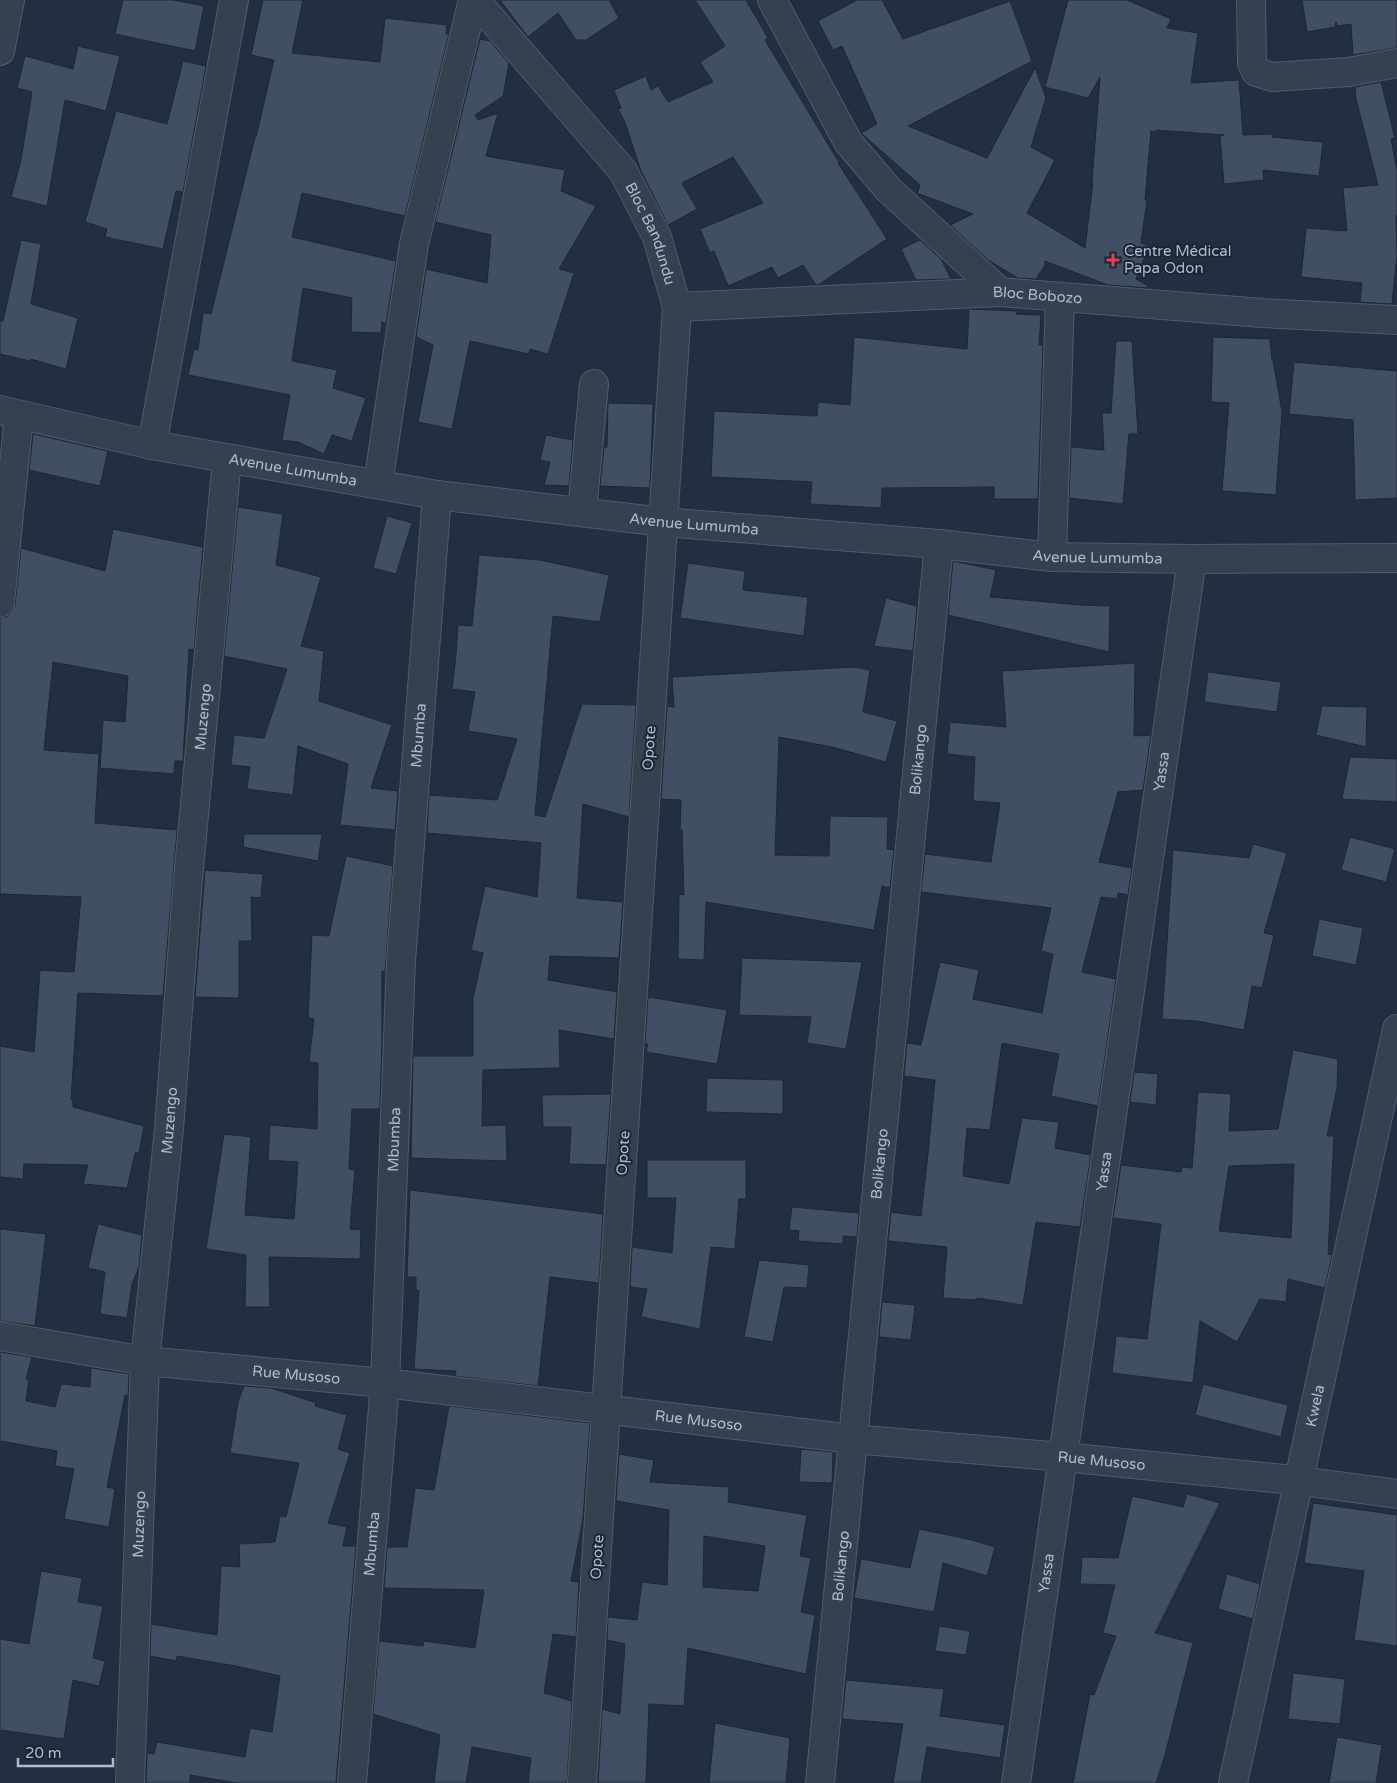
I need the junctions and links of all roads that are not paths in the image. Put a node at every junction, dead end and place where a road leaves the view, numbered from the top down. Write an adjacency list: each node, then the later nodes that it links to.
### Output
1 (10, 0): 6 (street)
2 (234, 0): 14 (street)
3 (474, 0): 10 (street, Bloc Bandundu); 16 (street)
4 (772, 0): 8 (street)
5 (1251, 0): 7 (street)
6 (0, 51)
7 (1397, 63)
8 (1000, 292): 9 (street, Bloc Bobozo); 10 (street, Bloc Bobozo)
9 (1060, 297): 11 (street, Bloc Bobozo); 21 (street)
10 (677, 308): 19 (street, Bloc Bandundu)
11 (1397, 320)
12 (594, 384): 18 (street)
13 (10, 413): 14 (street, Avenue Lumumba); 24 (street)
14 (152, 445): 15 (street, Avenue Lumumba)
15 (228, 459): 16 (street, Avenue Lumumba); 27 (street, Muzengo)
16 (378, 484): 17 (street, Avenue Lumumba)
17 (437, 495): 18 (street, Avenue Lumumba); 28 (street, Mbumba)
18 (582, 512): 19 (street, Avenue Lumumba)
19 (663, 522): 20 (street, Avenue Lumumba); 29 (street, Opote)
20 (939, 544): 21 (street, Avenue Lumumba); 30 (street, Bolikango)
21 (1052, 557): 23 (street, Avenue Lumumba)
22 (1397, 558): 23 (street, Avenue Lumumba)
23 (1192, 560): 31 (street, Yassa)
24 (0, 603)
25 (1397, 1029): 32 (street, Kwela)
26 (0, 1336): 27 (street, Rue Musoso)
27 (145, 1361): 28 (street, Rue Musoso); 34 (street, Muzengo)
28 (386, 1382): 29 (street, Rue Musoso); 35 (street, Mbumba)
29 (606, 1410): 30 (street, Rue Musoso); 36 (street, Opote)
30 (853, 1439): 31 (street, Rue Musoso); 37 (street, Bolikango)
31 (1063, 1457): 32 (street, Rue Musoso); 38 (street, Yassa)
32 (1299, 1481): 33 (street, Rue Musoso); 39 (street, Kwela)
33 (1397, 1494)
34 (130, 1783)
35 (352, 1783)
36 (582, 1783)
37 (820, 1783)
38 (1016, 1783)
39 (1233, 1783)

